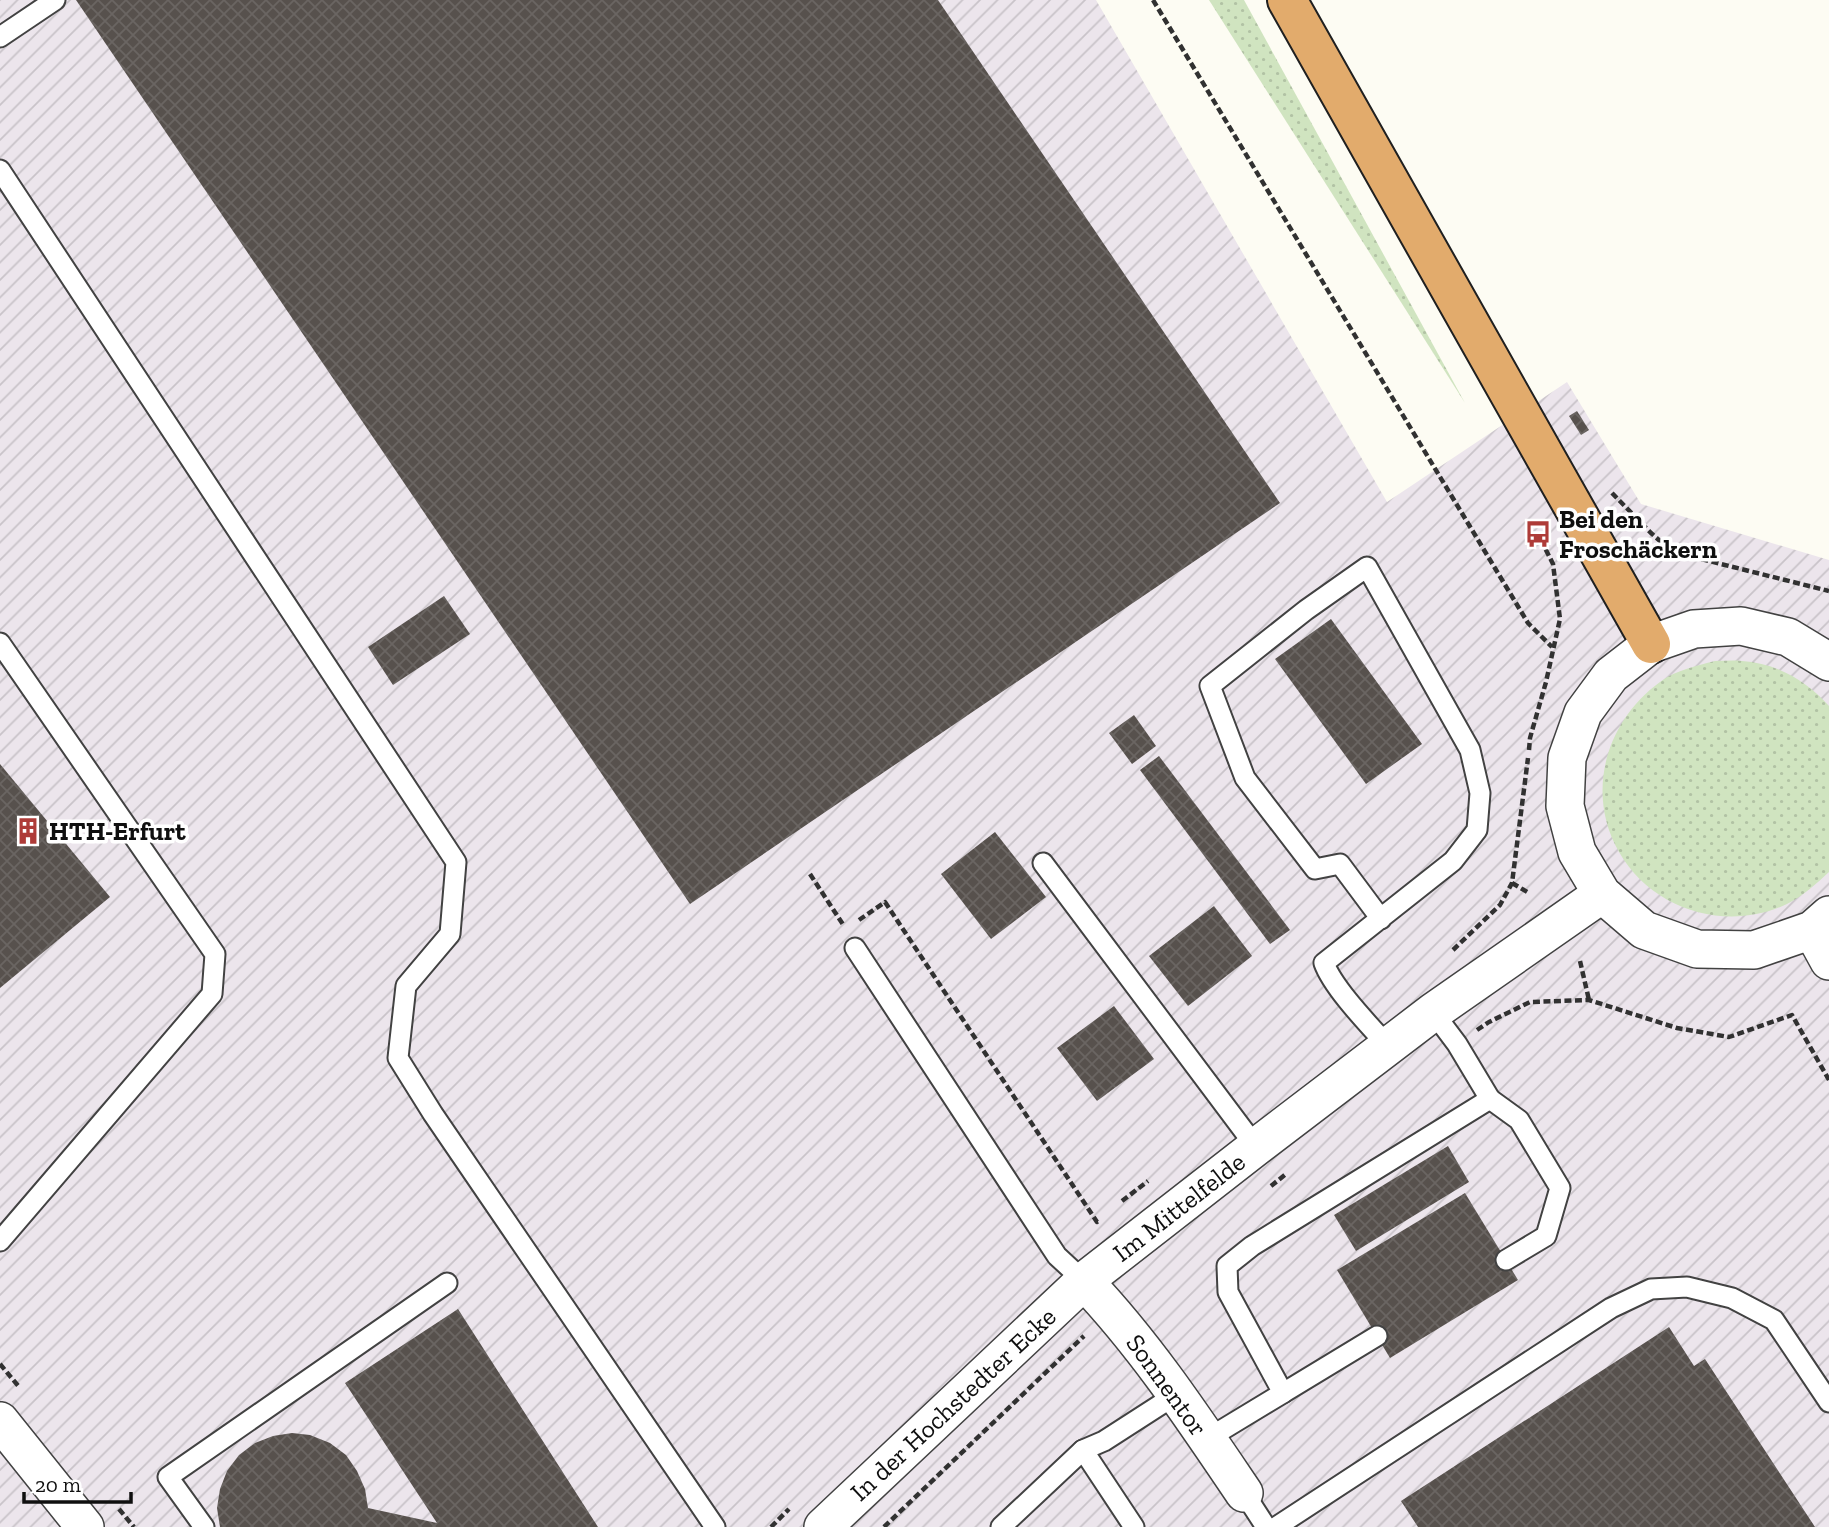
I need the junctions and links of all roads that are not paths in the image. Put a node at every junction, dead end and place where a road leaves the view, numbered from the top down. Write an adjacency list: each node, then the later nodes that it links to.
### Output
1 (55, 0): 3 (lane)
2 (1287, 0): 6 (highway)
3 (0, 37)
4 (0, 170): 31 (lane)
5 (0, 643): 17 (lane)
6 (1651, 645): 7 (street); 9 (street)
7 (1829, 662)
8 (1043, 863): 16 (lane)
9 (1602, 894): 11 (street); 13 (street, Im Mittelfelde)
10 (1381, 919): 10 (lane); 14 (lane)
11 (1823, 935)
12 (855, 948): 19 (lane)
13 (1433, 1012): 14 (street, Im Mittelfelde); 15 (lane)
14 (1388, 1046): 16 (street, Im Mittelfelde)
15 (1490, 1099): 18 (lane); 22 (lane)
16 (1256, 1147): 19 (street, Im Mittelfelde)
17 (0, 1241)
18 (1506, 1260)
19 (1084, 1281): 23 (street, Sonnentor); 32 (street, In der Hochstedter Ecke)
20 (447, 1283): 30 (lane)
21 (1377, 1336): 22 (lane)
22 (1283, 1392): 26 (lane)
23 (1177, 1394): 26 (street, Sonnentor); 27 (lane)
24 (1829, 1402): 36 (lane)
25 (0, 1421): 29 (street)
26 (1208, 1439): 28 (street, Sonnentor)
27 (1083, 1450): 33 (lane); 34 (lane)
28 (1244, 1493): 35 (lane)
29 (85, 1527)
30 (204, 1527)
31 (715, 1527)
32 (823, 1527)
33 (1002, 1527)
34 (1133, 1527)
35 (1266, 1527)
36 (1276, 1527)

